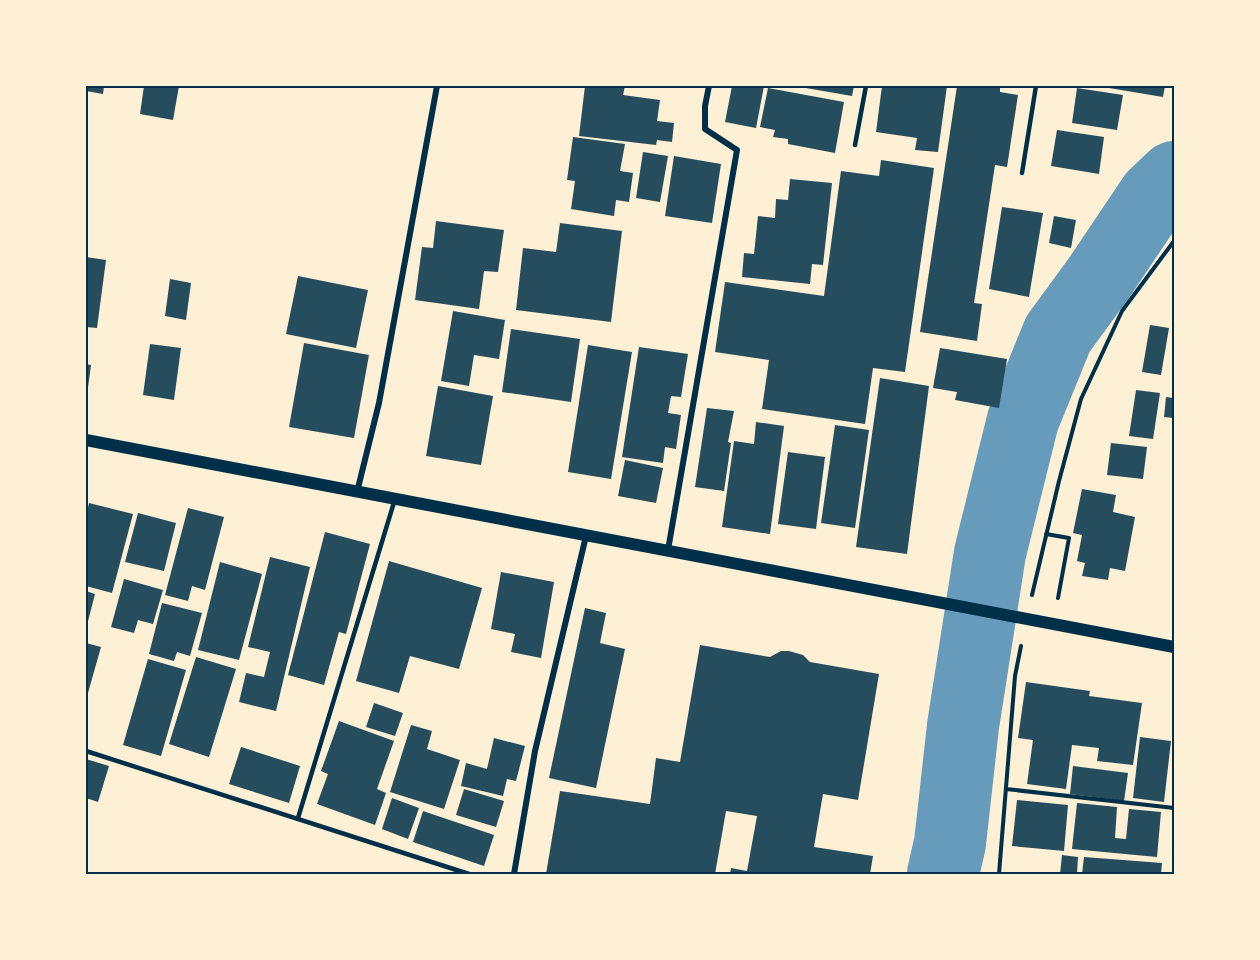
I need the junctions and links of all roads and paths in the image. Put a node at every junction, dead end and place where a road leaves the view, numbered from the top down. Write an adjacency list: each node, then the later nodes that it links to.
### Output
1 (437, 86): 9 (street)
2 (709, 86): 13 (street)
3 (866, 86): 5 (lane)
4 (1036, 86): 6 (lane)
5 (855, 145)
6 (1022, 173)
7 (1174, 241): 11 (path)
8 (86, 440): 9 (main road)
9 (357, 492): 10 (main road)
10 (395, 499): 12 (main road); 21 (lane)
11 (1046, 534): 14 (path); 15 (path)
12 (586, 535): 13 (main road); 23 (street)
13 (668, 551): 17 (main road)
14 (1058, 599)
15 (1031, 601)
16 (1022, 644): 19 (path)
17 (1174, 647)
18 (86, 751): 21 (lane)
19 (1006, 789): 20 (path); 24 (path)
20 (1174, 808)
21 (298, 818): 22 (lane)
22 (469, 874)
23 (514, 874)
24 (999, 874)

